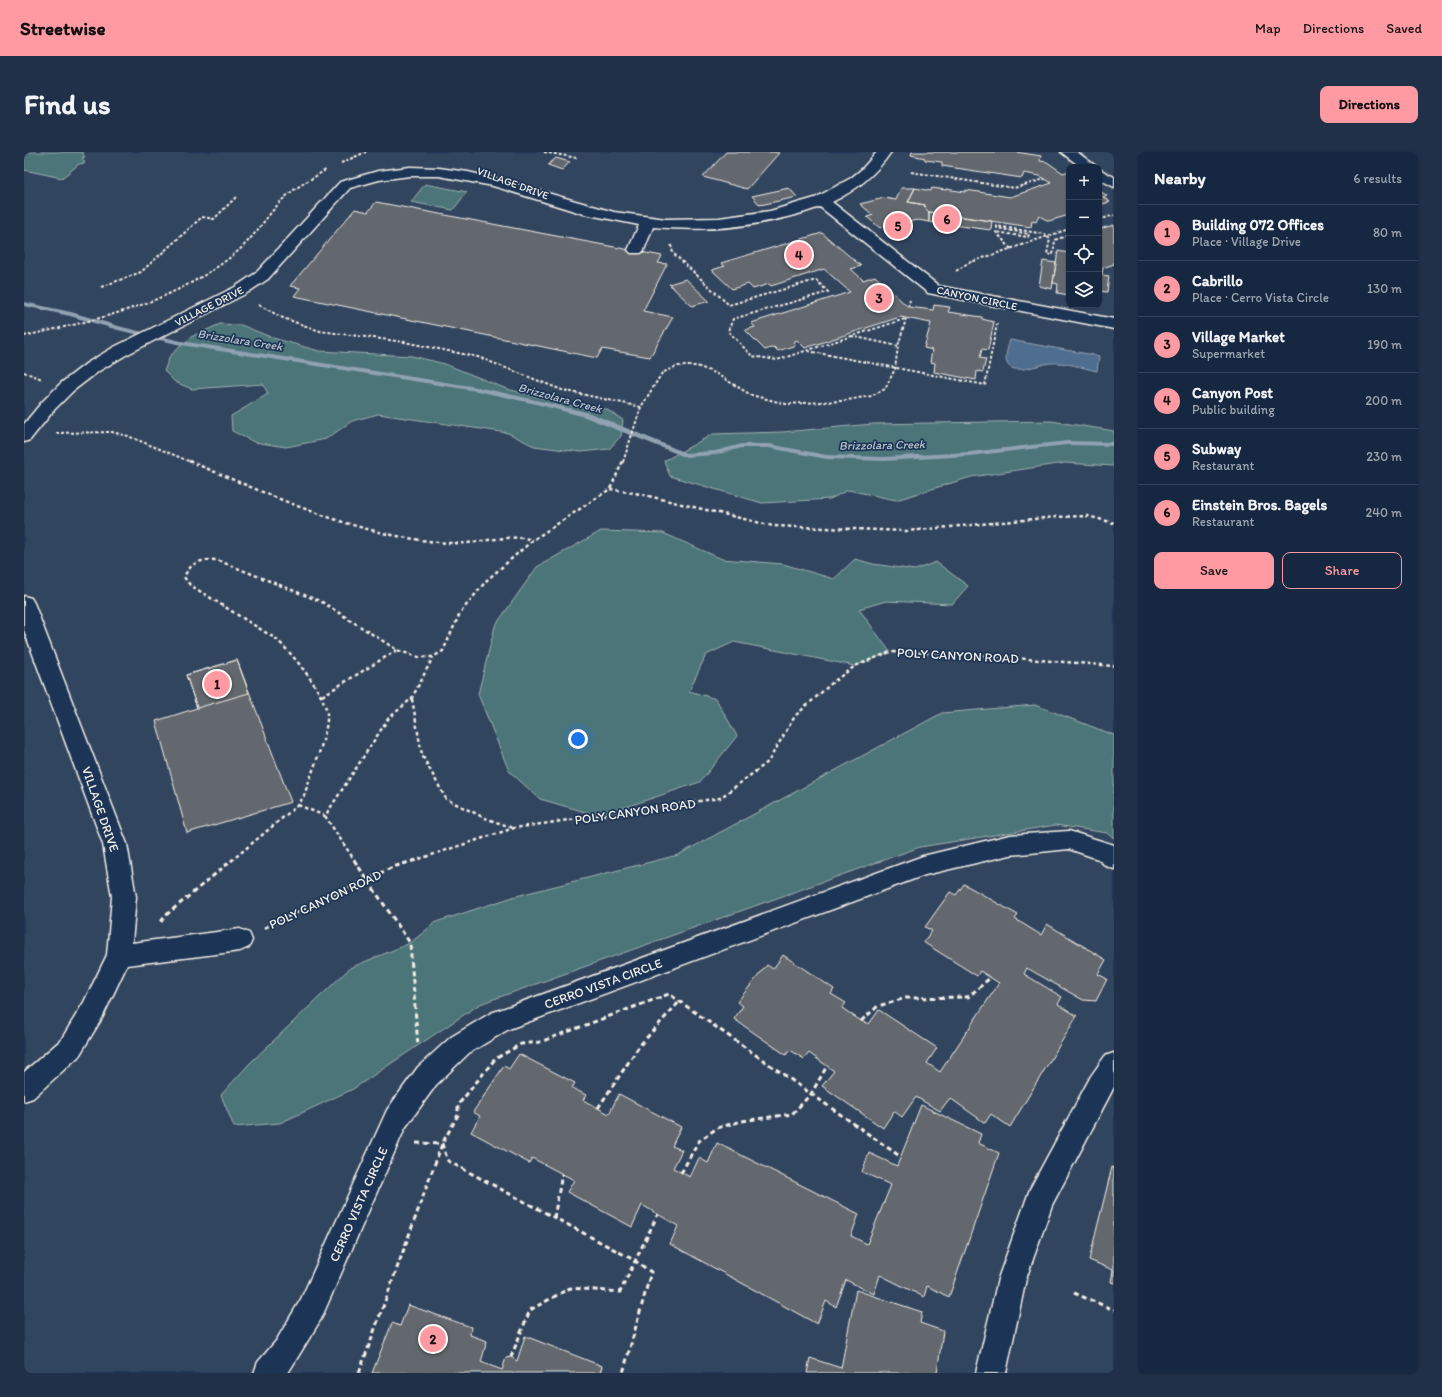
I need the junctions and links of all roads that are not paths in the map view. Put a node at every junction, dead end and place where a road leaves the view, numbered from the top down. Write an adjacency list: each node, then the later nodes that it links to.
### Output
1 (884, 152): 6 (street, VILLAGE DRIVE)
2 (1068, 152): 3 (street)
3 (1086, 164)
4 (1102, 175): 5 (street)
5 (1114, 183)
6 (821, 200): 7 (street, VILLAGE DRIVE); 9 (street, CANYON CIRCLE)
7 (648, 221): 8 (street); 10 (street, VILLAGE DRIVE)
8 (636, 250)
9 (1114, 324)
10 (26, 434)
11 (24, 602): 14 (street, VILLAGE DRIVE)
12 (1114, 859): 17 (street, CERRO VISTA CIRCLE)
13 (240, 940): 14 (street)
14 (119, 955): 16 (street, VILLAGE DRIVE)
15 (1114, 1065): 18 (street)
16 (24, 1089)
17 (269, 1373)
18 (991, 1373)

